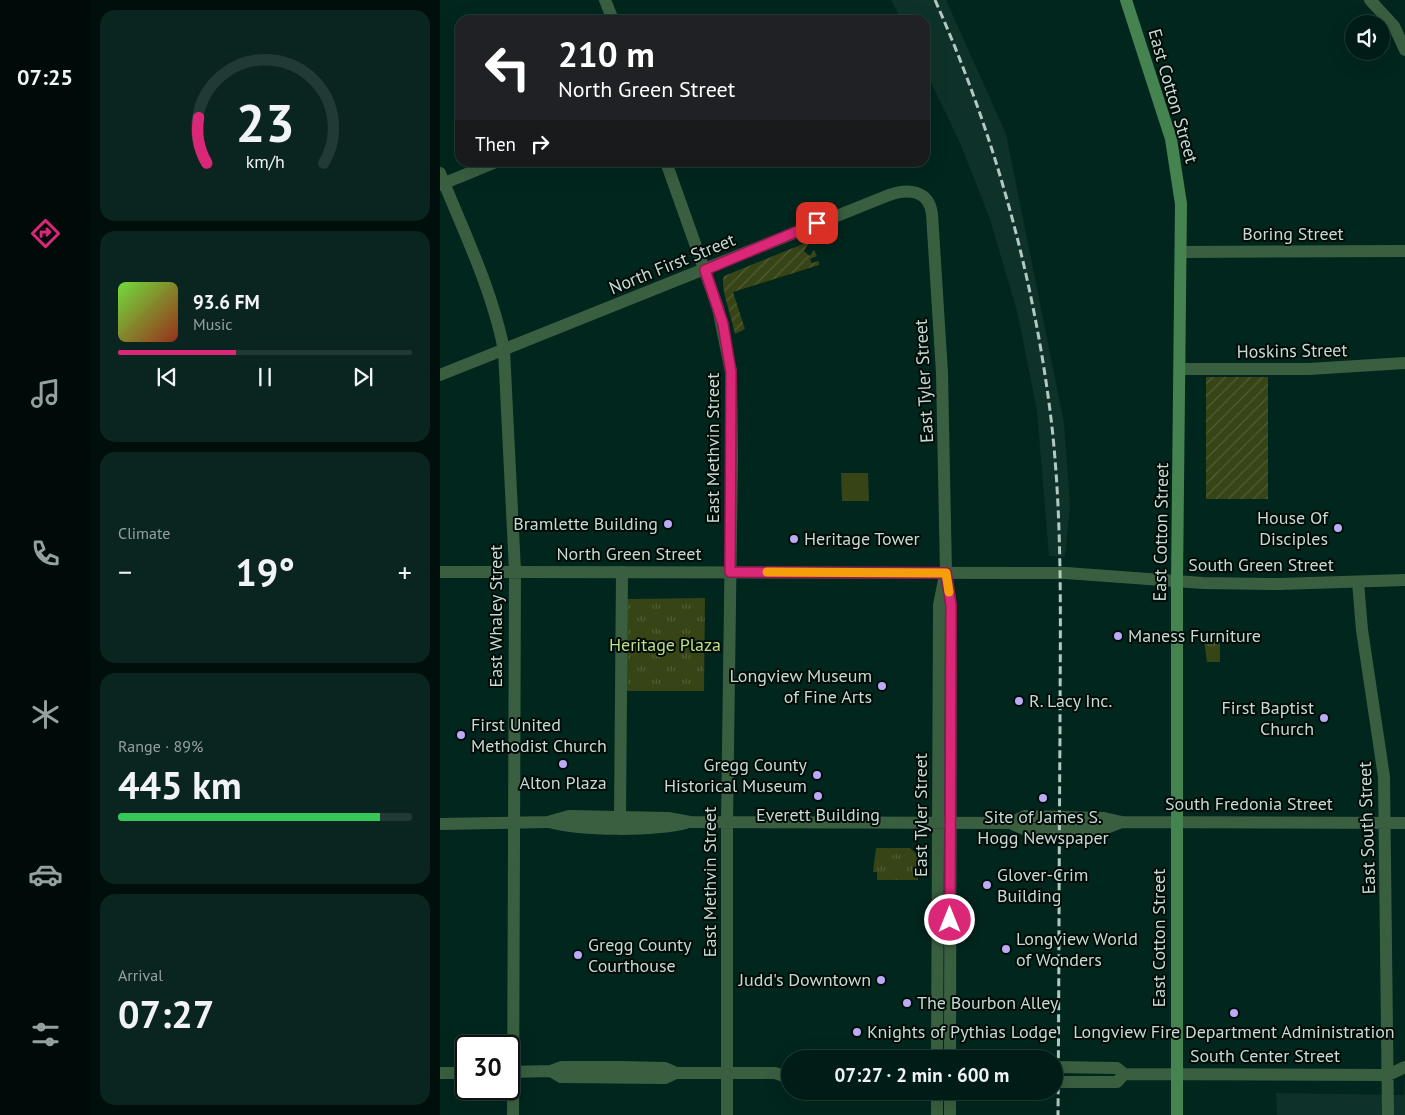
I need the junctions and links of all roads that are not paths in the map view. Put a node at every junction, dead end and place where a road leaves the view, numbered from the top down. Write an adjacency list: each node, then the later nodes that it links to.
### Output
1 (605, 0): 4 (street)
2 (1126, 0): 11 (main road, East Cotton Street)
3 (1370, 0): 5 (street)
4 (611, 15)
5 (1404, 42)
6 (481, 167): 8 (street)
7 (668, 167): 12 (street, East Methvin Street)
8 (441, 180): 13 (street, East Whaley Street)
9 (918, 193): 12 (street, North First Street); 22 (street, East Tyler Street)
10 (1405, 251): 11 (street, Boring Street)
11 (1181, 252): 15 (main road, East Cotton Street)
12 (705, 270): 13 (street, North First Street); 20 (street, East Methvin Street)
13 (504, 350): 16 (street, North First Street); 17 (street, East Whaley Street)
14 (1405, 363): 15 (street, Hoskins Street)
15 (1180, 369): 24 (main road, East Cotton Street)
16 (440, 375)
17 (515, 571): 18 (street, North Green Street); 19 (street, North Green Street); 28 (street, East Whaley Street)
18 (440, 572)
19 (622, 572): 20 (street, North Green Street); 26 (street)
20 (730, 572): 22 (street, North Green Street); 31 (street, East Methvin Street)
21 (1057, 572): 22 (street, North Green Street); 24 (street, South Green Street)
22 (946, 573): 32 (street, East Tyler Street)
23 (1405, 580): 25 (street, South Green Street)
24 (1177, 582): 25 (street, South Green Street); 27 (main road, East Cotton Street)
25 (1358, 582): 33 (street, East South Street)
26 (620, 817): 29 (street); 30 (street)
27 (1177, 821): 32 (street, South Fredonia Street); 33 (street, South Fredonia Street); 47 (main road, East Cotton Street)
28 (514, 822): 29 (street); 35 (street); 36 (street, East Whaley Street)
29 (548, 822): 30 (street)
30 (690, 822): 31 (street, South Fredonia Street)
31 (727, 822): 32 (street, South Fredonia Street); 45 (street, East Methvin Street)
32 (945, 822): 37 (street, East Tyler Street); 38 (street, East Tyler Street)
33 (1386, 823): 34 (street, South Fredonia Street); 50 (street, East South Street)
34 (1405, 823)
35 (440, 824)
36 (511, 1035)
37 (937, 1050)
38 (950, 1050)
39 (1063, 1067): 48 (street, South Center Street)
40 (1405, 1067): 50 (street, South Center Street)
41 (781, 1071): 46 (street)
42 (520, 1072): 45 (street)
43 (440, 1073): 44 (street)
44 (455, 1073)
45 (728, 1073): 46 (street); 56 (street, East Methvin Street)
46 (775, 1073): 49 (street)
47 (1177, 1073): 48 (street, South Center Street); 50 (street, South Center Street); 59 (main road, East Cotton Street)
48 (1124, 1074): 51 (street, South Center Street)
49 (781, 1075)
50 (1388, 1075): 60 (street, East South Street)
51 (1063, 1082)
52 (512, 1100): 55 (street, East Whaley Street)
53 (937, 1100): 57 (street)
54 (950, 1100): 58 (street)
55 (513, 1115)
56 (727, 1115)
57 (937, 1115)
58 (950, 1115)
59 (1177, 1115)
60 (1388, 1115)

